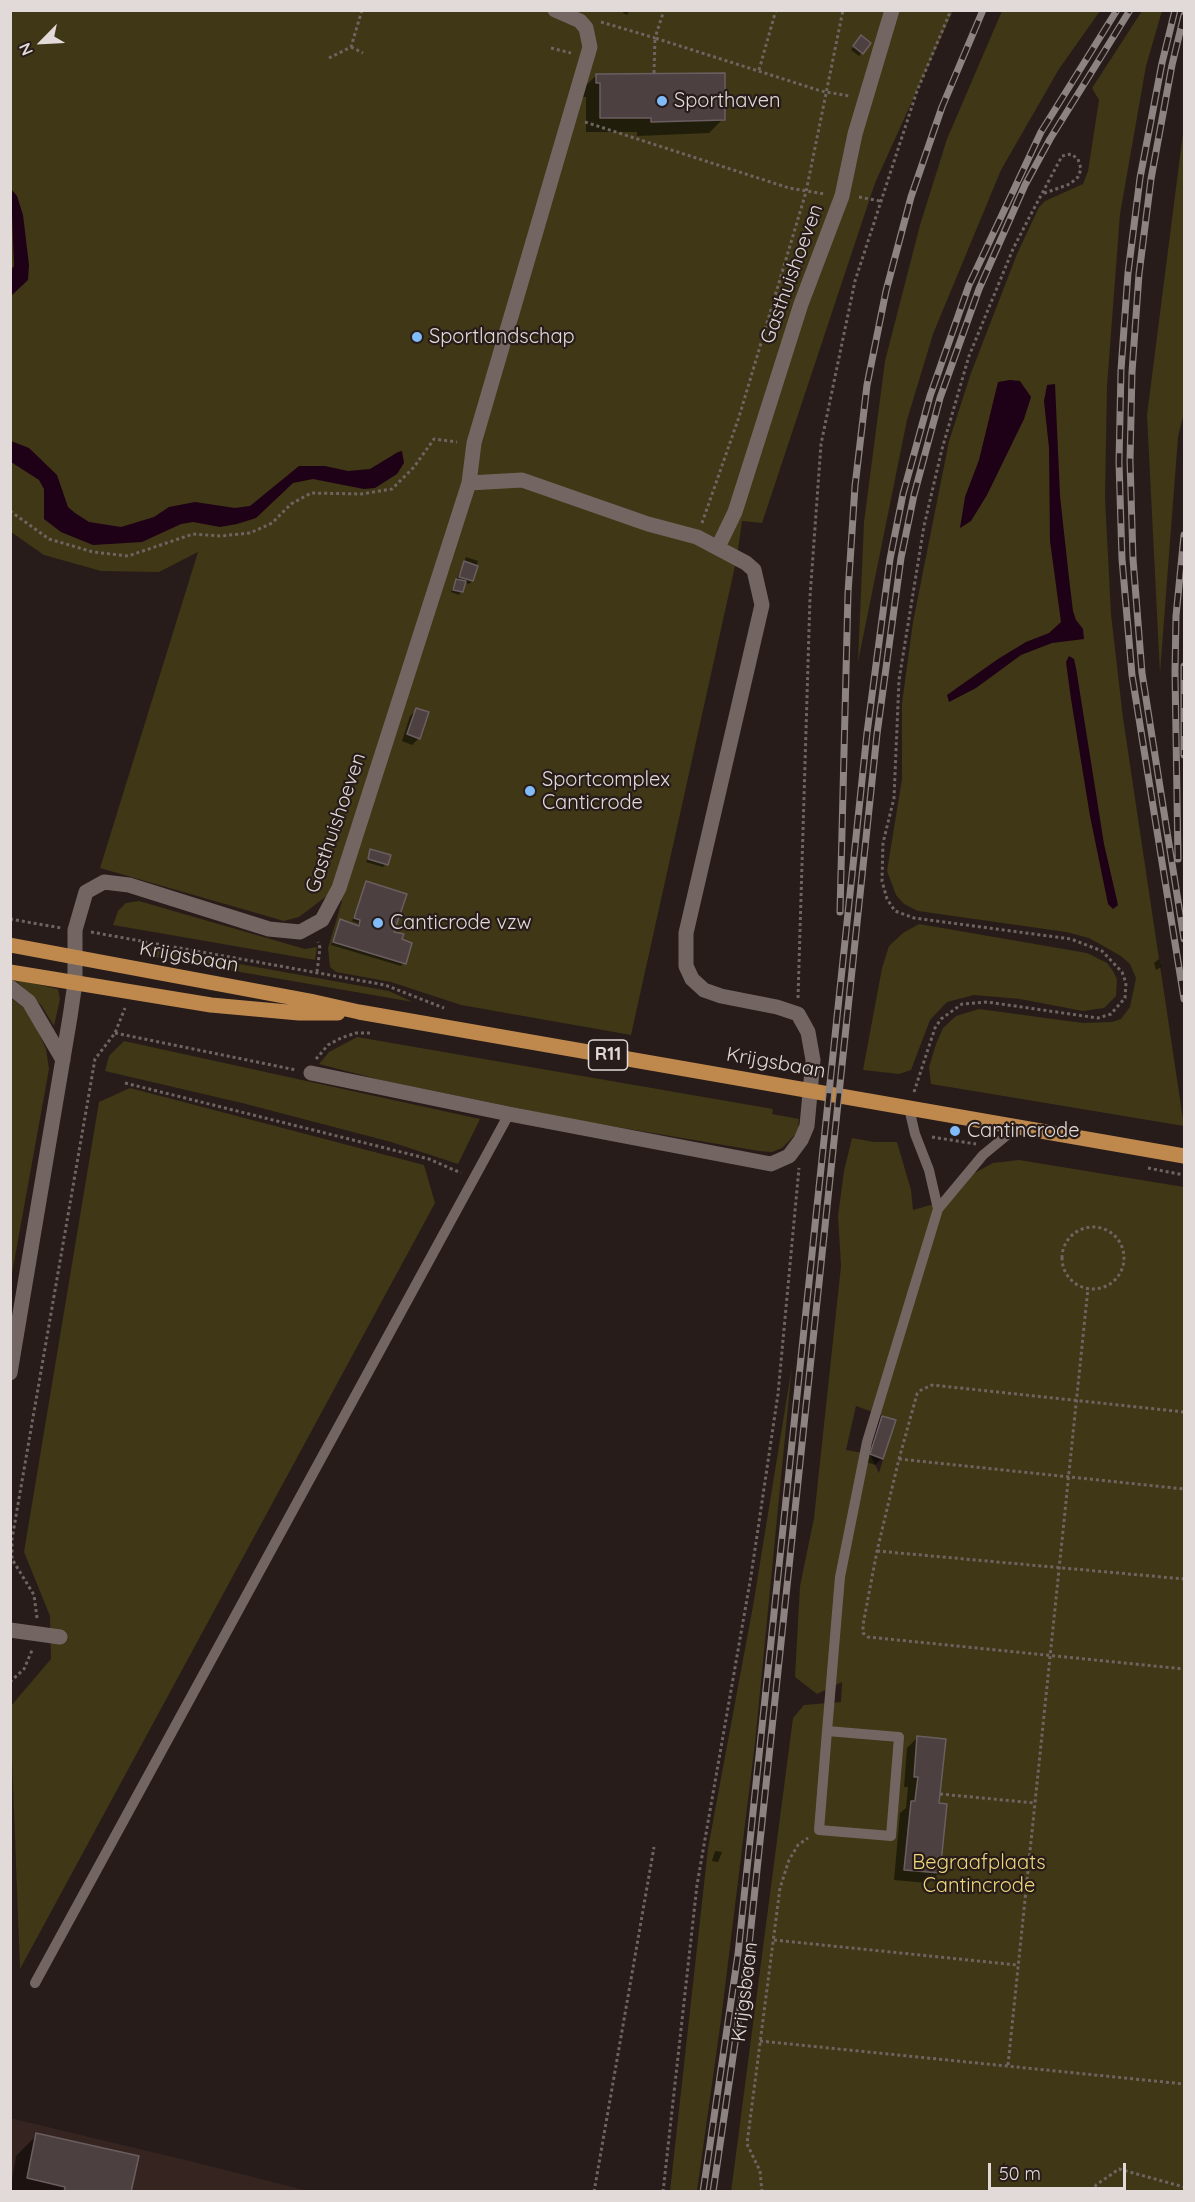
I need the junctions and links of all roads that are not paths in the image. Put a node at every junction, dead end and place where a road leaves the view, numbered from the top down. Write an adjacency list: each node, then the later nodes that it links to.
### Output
1 (555, 10): 3 (street, Gasthuishoeven)
2 (892, 10): 4 (street, Gasthuishoeven)
3 (468, 483): 4 (street); 6 (street, Gasthuishoeven)
4 (718, 548): 14 (street)
5 (10, 945): 6 (main road, Krijgsbaan / R11)
6 (75, 957): 8 (street); 10 (main road, Krijgsbaan / R11)
7 (10, 972): 8 (main road, Krijgsbaan / R11)
8 (75, 982): 10 (main road, Krijgsbaan / R11); 11 (street)
9 (10, 987): 11 (street)
10 (359, 1012): 13 (main road, Krijgsbaan / R11)
11 (63, 1060): 18 (street)
12 (311, 1073): 14 (street)
13 (909, 1108): 15 (main road, Krijgsbaan / R11); 17 (lane)
14 (509, 1114): 22 (lane)
15 (1017, 1127): 16 (main road, Krijgsbaan / R11); 17 (lane)
16 (1185, 1156)
17 (938, 1209): 21 (lane)
18 (10, 1373)
19 (10, 1630): 20 (street)
20 (60, 1637)
21 (827, 1731): 21 (lane)
22 (35, 1983)

